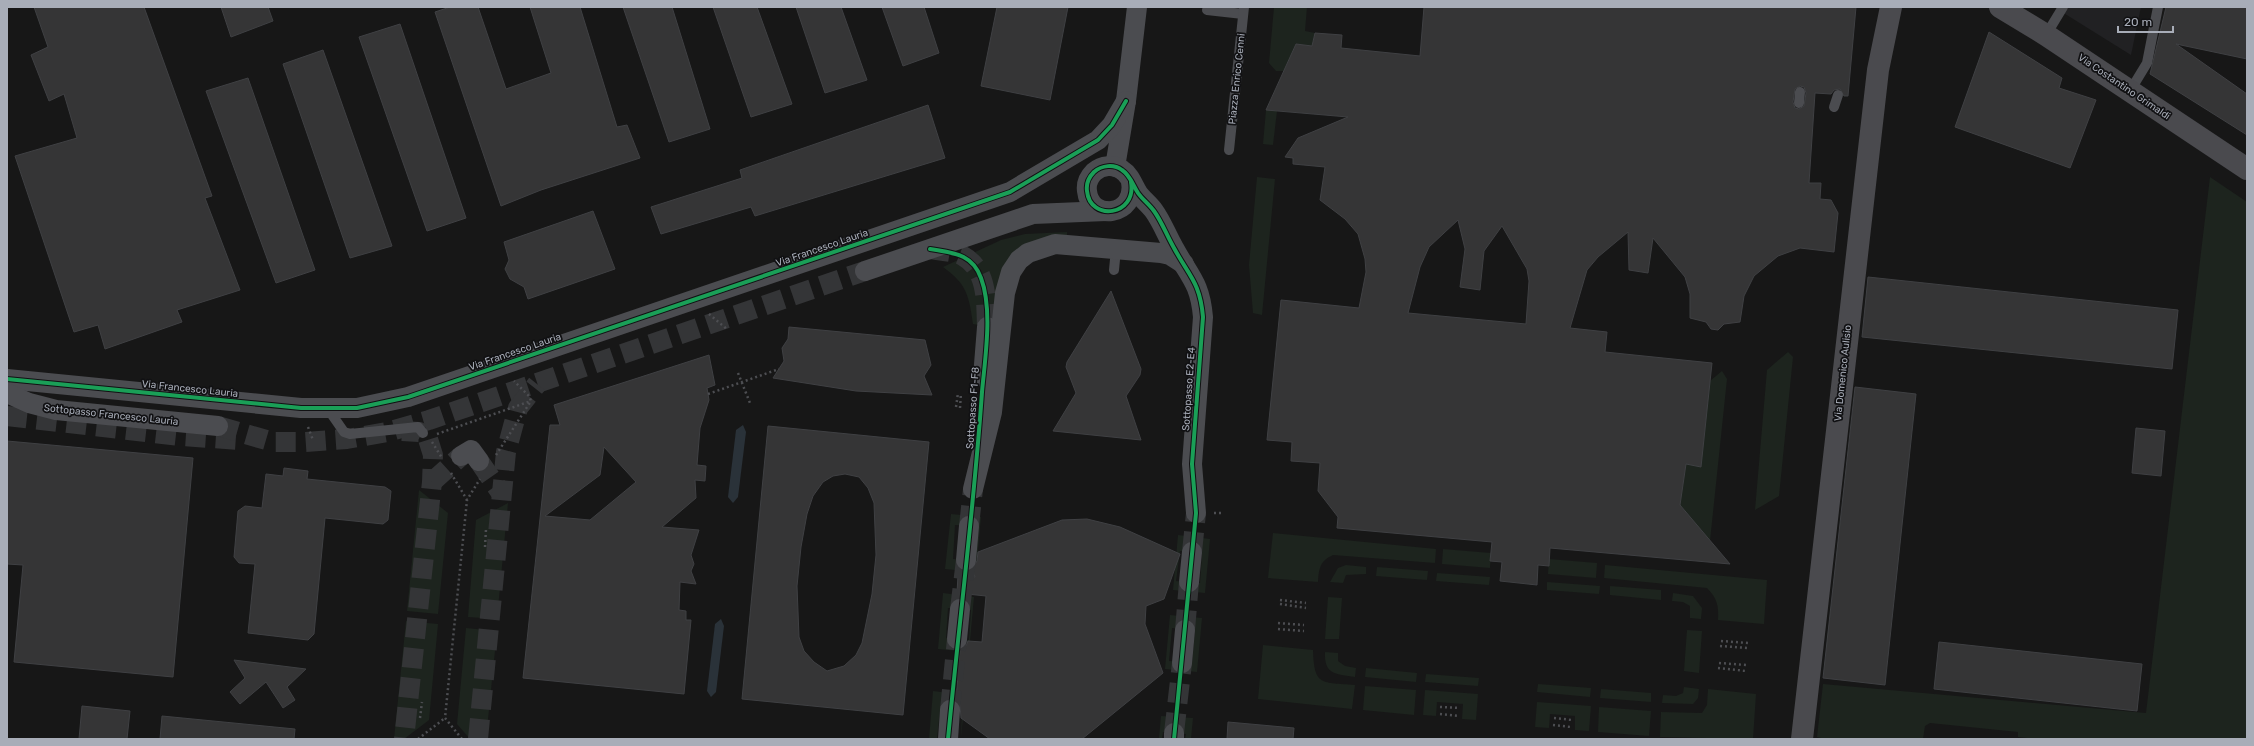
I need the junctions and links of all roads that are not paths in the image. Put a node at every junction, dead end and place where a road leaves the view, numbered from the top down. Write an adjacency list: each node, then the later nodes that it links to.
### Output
1 (1137, 7): 12 (street)
2 (1891, 7): 42 (main road, Via Domenico Aulisio)
3 (2000, 7): 8 (main road, Via Costantino Grimaldi)
4 (2063, 7): 8 (lane)
5 (2158, 7): 9 (lane)
6 (1207, 10): 7 (lane)
7 (1244, 10): 15 (lane, Piazza Enrico Cenni)
8 (2046, 35): 9 (main road, Via Costantino Grimaldi)
9 (2130, 91): 18 (main road, Via Costantino Grimaldi)
10 (1800, 92): 13 (lane)
11 (1838, 95): 14 (lane)
12 (1126, 101): 16 (street, Via Francesco Lauria); 17 (street)
13 (1799, 103)
14 (1834, 107)
15 (1229, 150)
16 (1060, 163): 17 (street); 28 (street, Via Francesco Lauria)
17 (1109, 167): 19 (street); 20 (street)
18 (2247, 169)
19 (1131, 182): 20 (street); 21 (street, Sottopasso E2-E4)
20 (1109, 211): 21 (street); 25 (street)
21 (1154, 211): 23 (street, Sottopasso E2-E4)
22 (1116, 249): 23 (street); 24 (lane); 26 (street, Sottopasso F1-F8)
23 (1188, 268): 31 (street, Sottopasso E2-E4)
24 (1114, 270)
25 (865, 271)
26 (987, 327)
27 (13, 387): 28 (street, Via Francesco Lauria); 29 (street, Sottopasso Francesco Lauria)
28 (328, 409): 30 (lane)
29 (218, 426)
30 (426, 435)
31 (1196, 513)
32 (969, 526): 34 (street)
33 (1192, 552): 35 (street)
34 (966, 560)
35 (1189, 582)
36 (960, 609): 38 (street)
37 (1185, 630): 39 (street)
38 (957, 639)
39 (1182, 663)
40 (950, 710): 41 (street)
41 (948, 739)
42 (1802, 739)

